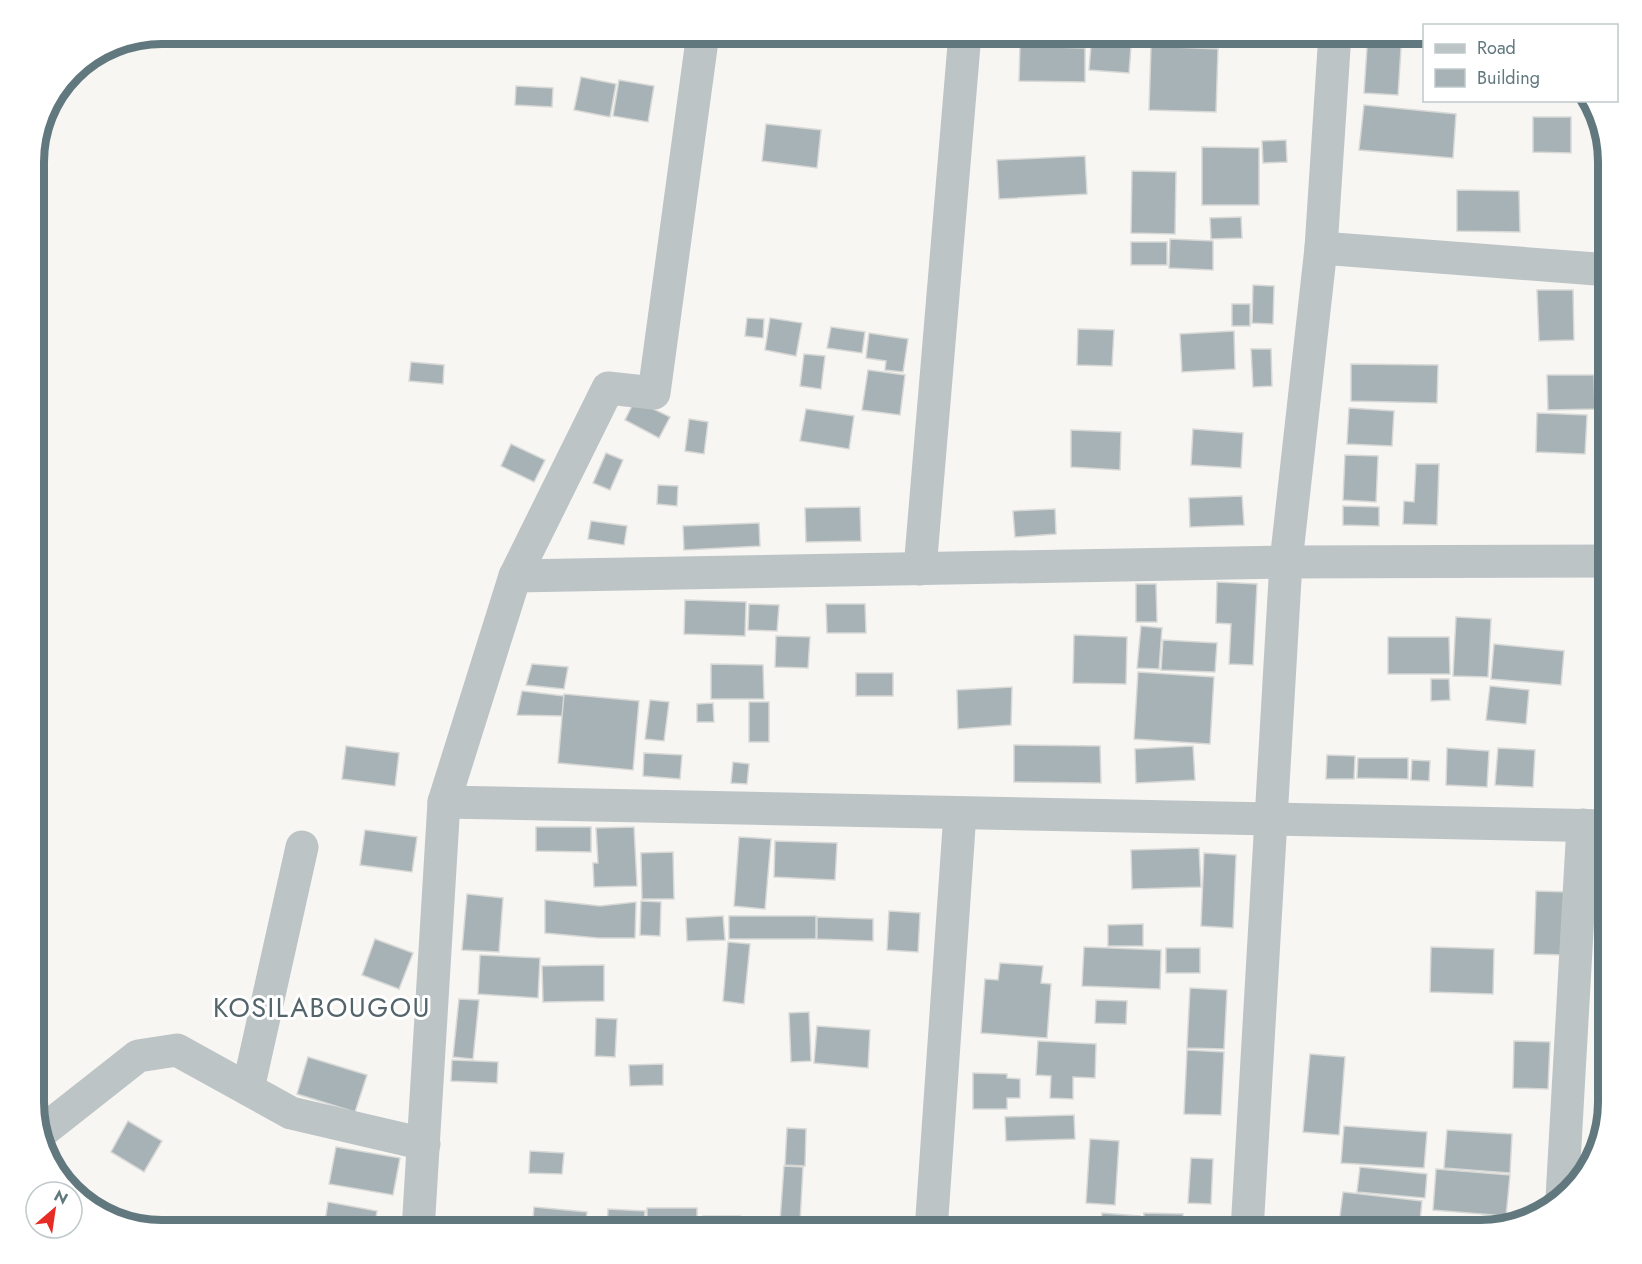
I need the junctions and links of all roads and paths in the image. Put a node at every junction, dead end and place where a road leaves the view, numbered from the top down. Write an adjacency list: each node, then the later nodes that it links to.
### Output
1 (702, 44): 9 (street)
2 (964, 44): 8 (street)
3 (1334, 44): 4 (street)
4 (1321, 248): 5 (street); 7 (street)
5 (1598, 269)
6 (1598, 561): 7 (street)
7 (1286, 562): 8 (street); 12 (street)
8 (920, 569): 9 (street)
9 (514, 576): 10 (street)
10 (444, 802): 11 (street); 17 (street)
11 (960, 813): 12 (street); 20 (street)
12 (1271, 819): 13 (street); 21 (street)
13 (1596, 825): 18 (street)
14 (302, 847): 15 (street)
15 (248, 1089): 16 (street); 17 (street)
16 (47, 1128)
17 (424, 1144): 19 (street)
18 (1563, 1187)
19 (419, 1220)
20 (932, 1220)
21 (1248, 1220)

